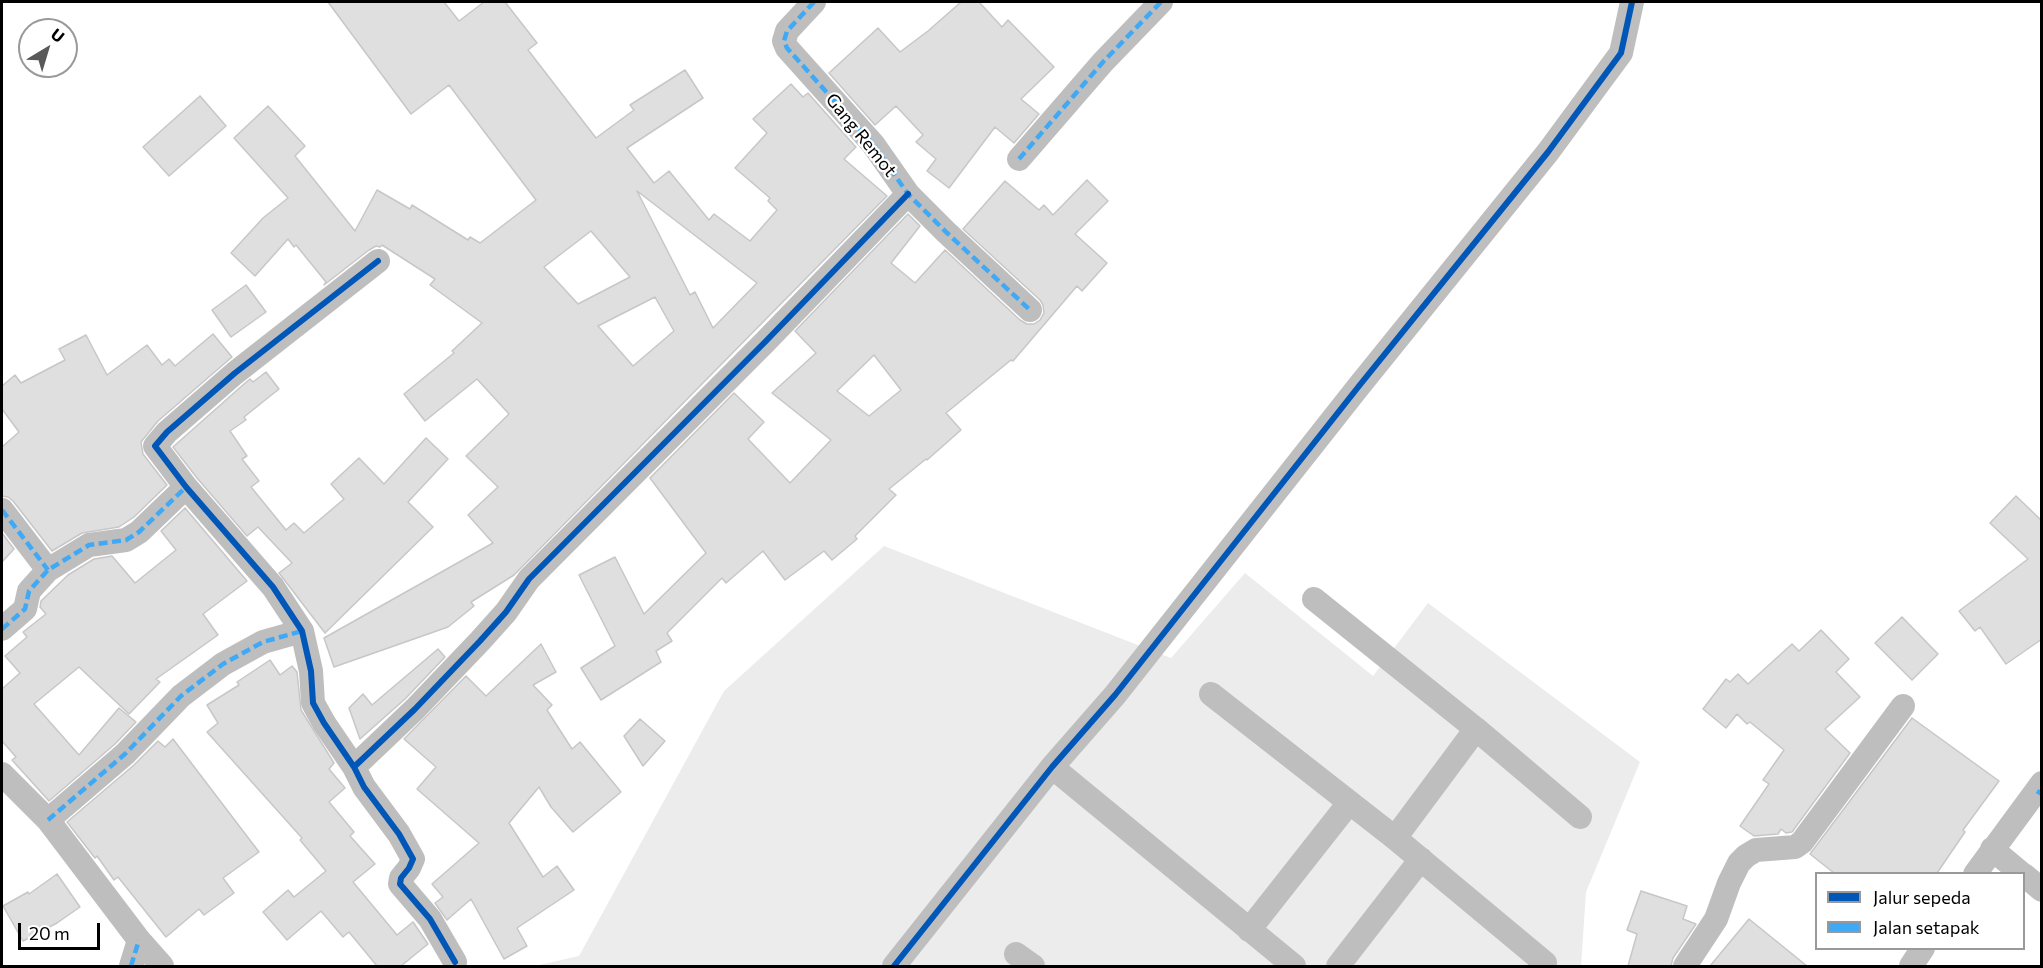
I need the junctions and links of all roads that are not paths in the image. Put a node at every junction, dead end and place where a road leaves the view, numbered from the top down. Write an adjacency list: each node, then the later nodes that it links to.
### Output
1 (814, 2): 5 (street, Gang Remot)
2 (1161, 2): 4 (street)
3 (1632, 2): 18 (street)
4 (1019, 159)
5 (908, 194): 7 (street, Gang Remot); 17 (street)
6 (378, 261): 8 (street)
7 (1030, 310)
8 (186, 487): 10 (street); 13 (street)
9 (2, 510): 10 (street)
10 (48, 570): 12 (street)
11 (1314, 599): 16 (street)
12 (2, 629)
13 (302, 631): 17 (street); 23 (street)
14 (1211, 694): 21 (street)
15 (1903, 706): 41 (street)
16 (1476, 729): 22 (street); 24 (street)
17 (354, 767): 34 (street)
18 (1052, 767): 31 (street); 38 (street)
19 (2, 774): 23 (street)
20 (2040, 789): 25 (street)
21 (1349, 803): 24 (street); 31 (street)
22 (1580, 817)
23 (48, 820): 32 (street)
24 (1395, 838): 26 (street)
25 (1992, 849): 27 (street); 28 (street)
26 (1421, 859): 35 (street); 40 (street)
27 (1976, 872)
28 (2021, 872)
29 (2025, 876): 30 (street)
30 (2042, 890)
31 (1249, 930): 39 (street)
32 (139, 940): 36 (street); 37 (street)
33 (1922, 950): 42 (street)
34 (455, 962)
35 (1545, 963)
36 (131, 966)
37 (162, 966)
38 (894, 966)
39 (1294, 966)
40 (1338, 966)
41 (1685, 966)
42 (1911, 966)

